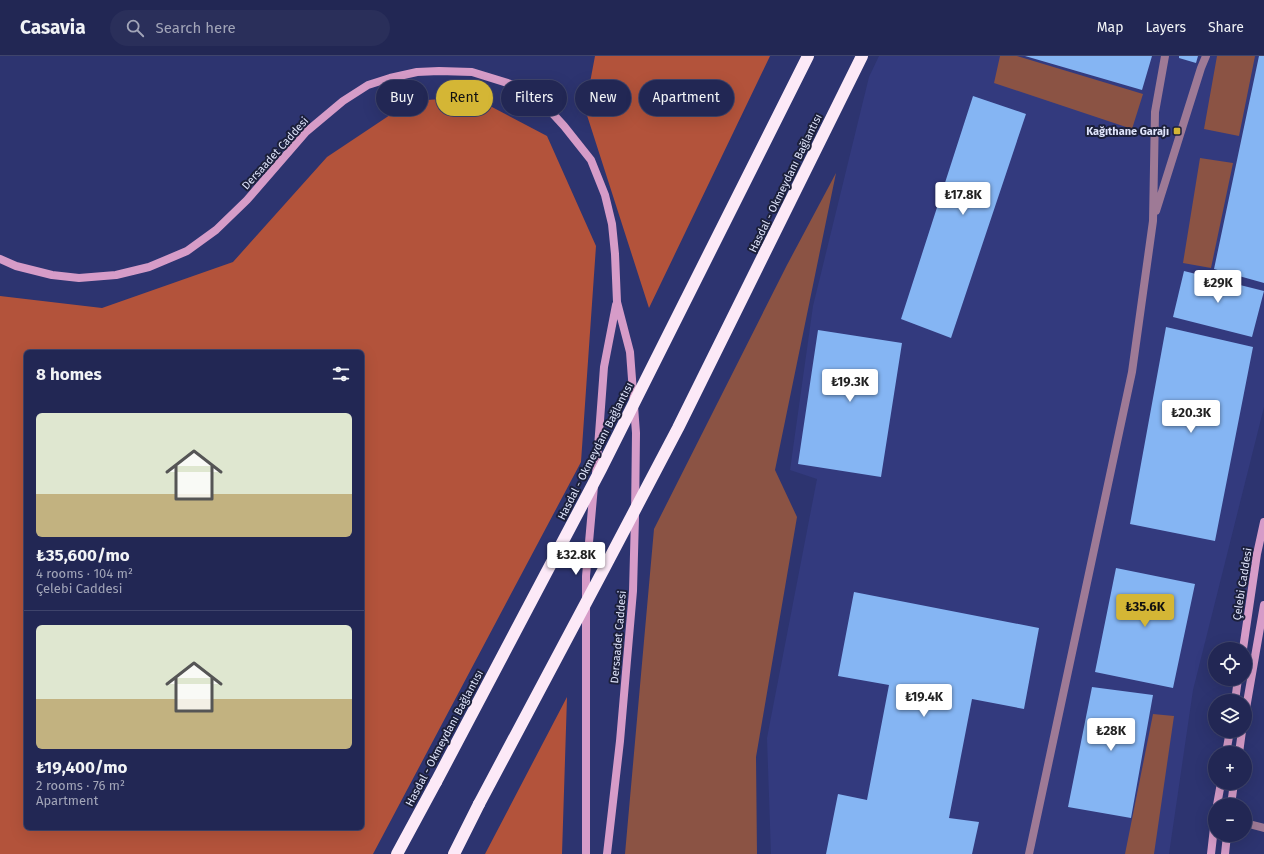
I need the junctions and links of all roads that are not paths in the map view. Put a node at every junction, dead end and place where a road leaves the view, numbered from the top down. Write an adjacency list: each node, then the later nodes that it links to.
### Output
1 (808, 56): 16 (highway, Hasdal - Okmeydanı Bağlantısı, bridge)
2 (862, 56): 17 (highway, Hasdal - Okmeydanı Bağlantısı, bridge)
3 (1165, 56): 5 (street)
4 (1206, 56): 5 (street)
5 (1153, 221): 20 (street)
6 (0, 258): 7 (main road, Dersaadet Caddesi)
7 (617, 302): 18 (main road, Dersaadet Caddesi); 19 (main road, Dersaadet Caddesi)
8 (1264, 522): 10 (main road, Çelebi Caddesi)
9 (1264, 605): 11 (main road)
10 (1244, 642)
11 (1248, 694)
12 (1252, 825): 13 (street)
13 (1264, 828)
14 (1212, 842): 21 (main road)
15 (1226, 842): 22 (main road)
16 (397, 854)
17 (454, 854)
18 (586, 854)
19 (607, 854)
20 (1029, 854)
21 (1211, 854)
22 (1225, 854)

